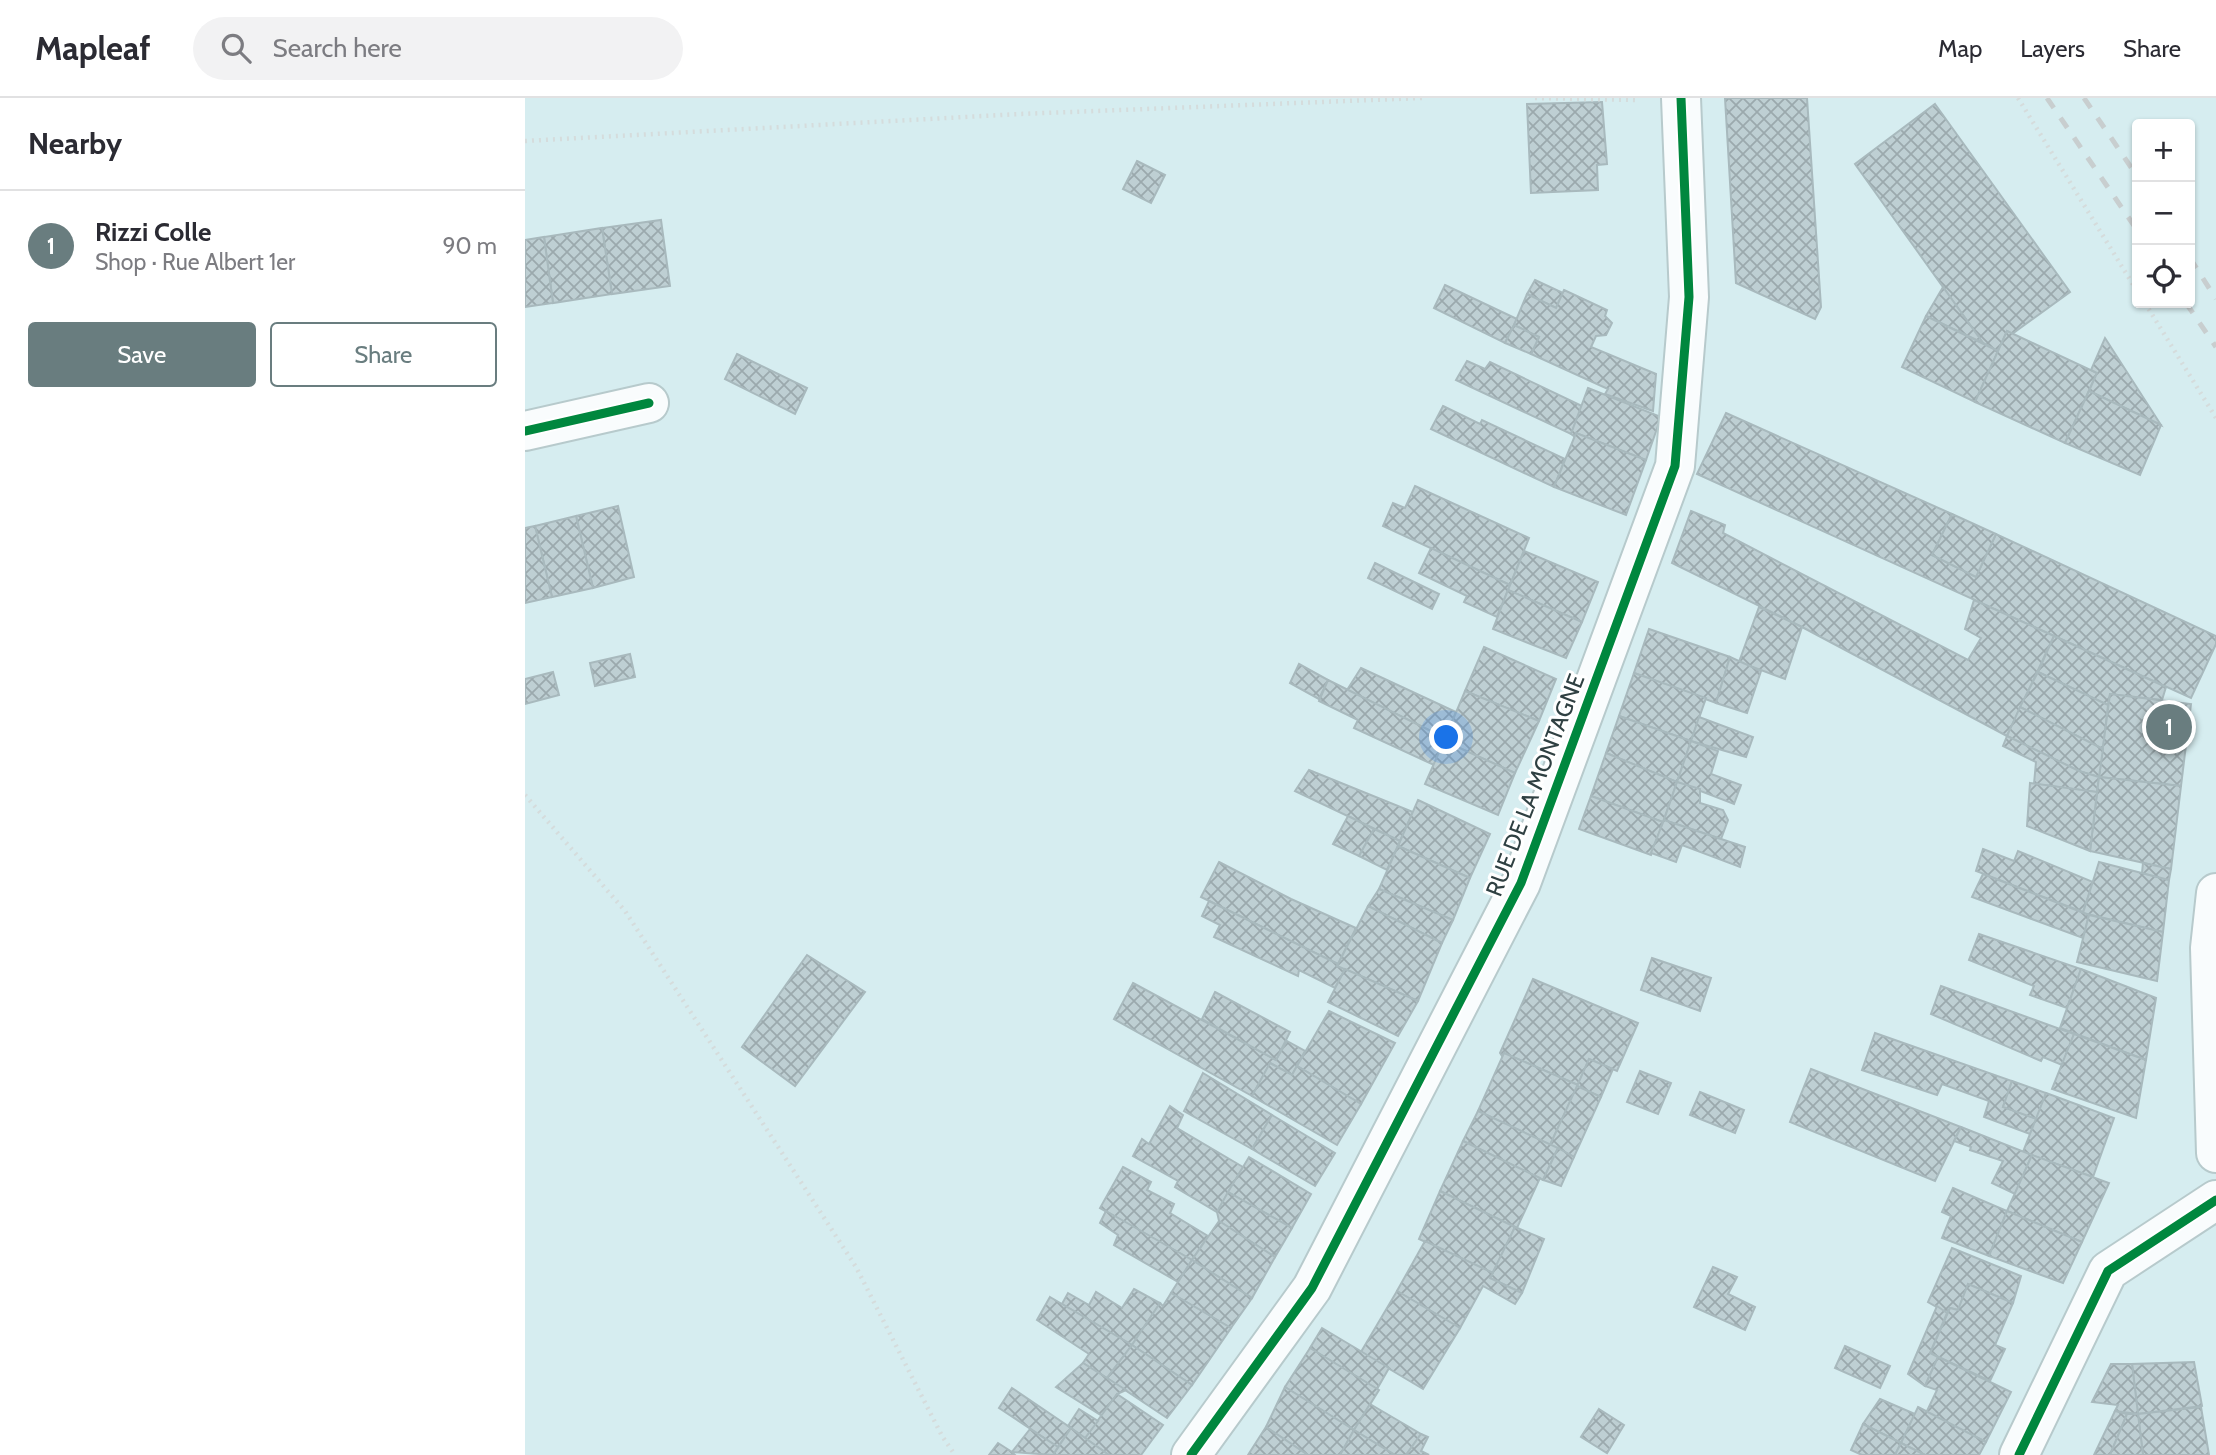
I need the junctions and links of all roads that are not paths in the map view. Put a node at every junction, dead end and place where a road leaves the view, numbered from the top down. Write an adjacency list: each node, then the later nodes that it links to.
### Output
1 (1681, 99): 7 (street, RUE DE LA MONTAGNE)
2 (649, 403): 3 (street)
3 (525, 431)
4 (2216, 893): 5 (street)
5 (2216, 1153)
6 (2216, 1200): 8 (street)
7 (1191, 1455)
8 (2019, 1455)

